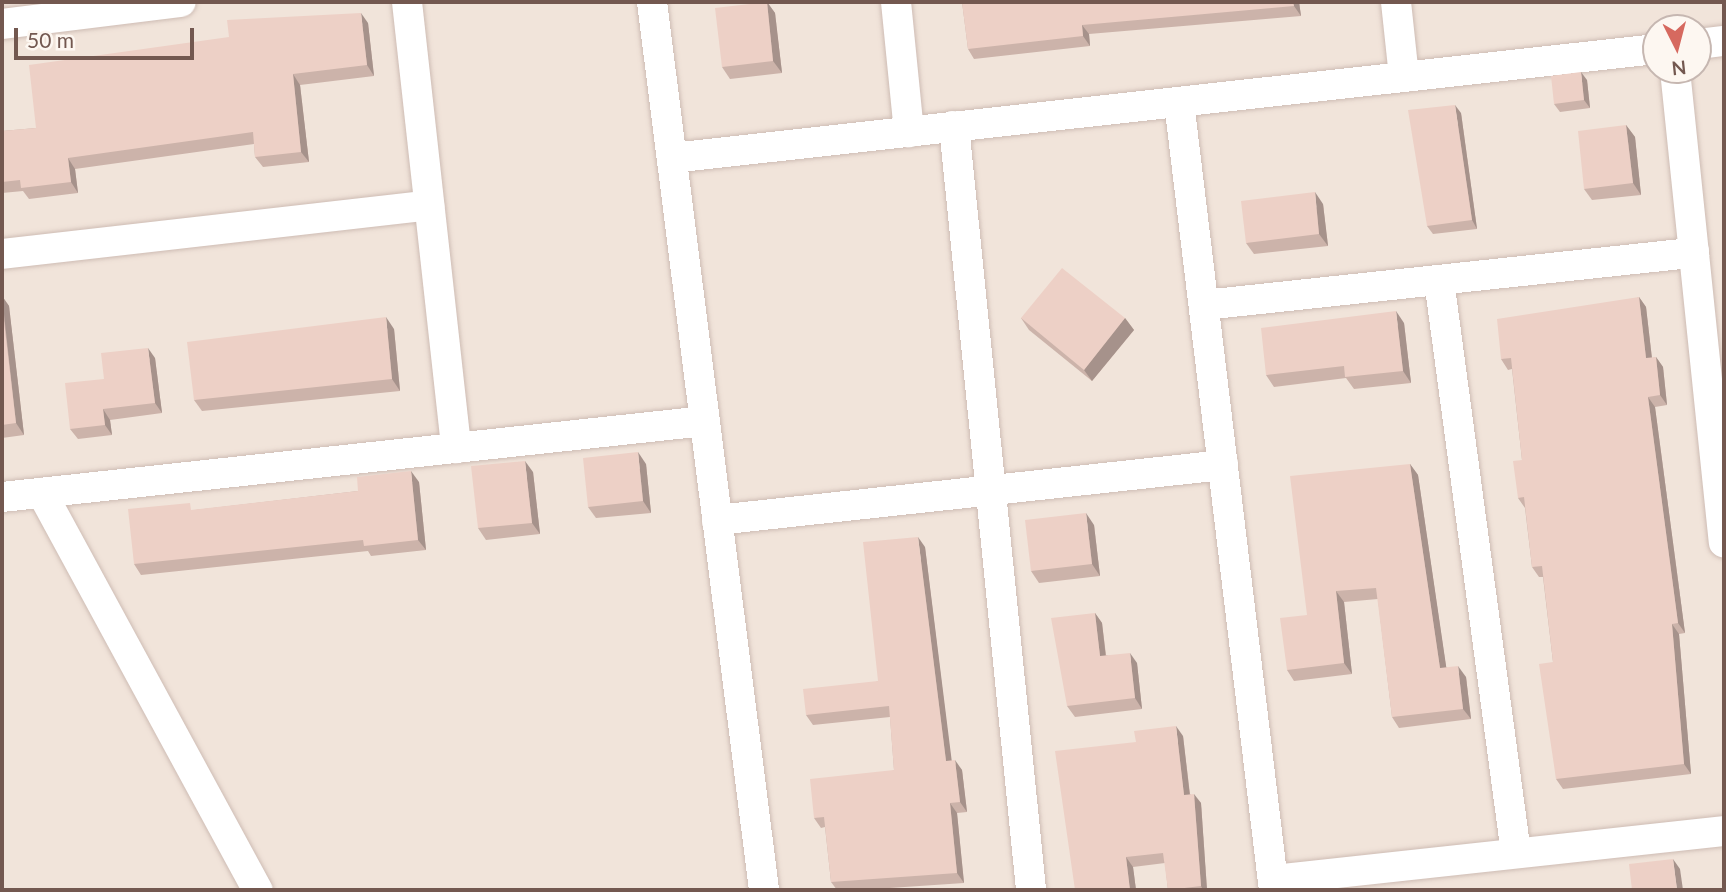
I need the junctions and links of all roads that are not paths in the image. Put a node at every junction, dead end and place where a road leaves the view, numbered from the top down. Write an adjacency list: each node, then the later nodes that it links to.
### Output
1 (181, 2): 6 (street)
2 (407, 2): 14 (street)
3 (652, 2): 13 (street)
4 (896, 2): 12 (street)
5 (1396, 2): 8 (street)
6 (2, 24)
7 (1642, 51): 8 (street)
8 (1404, 77): 10 (street)
9 (1676, 84): 15 (street)
10 (1179, 102): 11 (street); 18 (street)
11 (954, 126): 12 (street); 22 (street)
12 (909, 132): 13 (street)
13 (672, 158): 19 (street)
14 (429, 205): 16 (street); 20 (street)
15 (1694, 253): 17 (street); 26 (street)
16 (2, 254)
17 (1440, 280): 18 (street); 28 (street)
18 (1204, 305): 21 (street)
19 (705, 421): 20 (street); 25 (street)
20 (456, 448): 23 (street)
21 (1223, 464): 22 (street); 29 (street)
22 (990, 490): 25 (street); 32 (street)
23 (41, 493): 24 (street); 30 (street)
24 (2, 497)
25 (717, 520): 31 (street)
26 (1724, 542)
27 (1724, 831): 28 (street)
28 (1516, 853): 29 (street)
29 (1274, 885)
30 (258, 890)
31 (764, 890)
32 (1031, 890)

